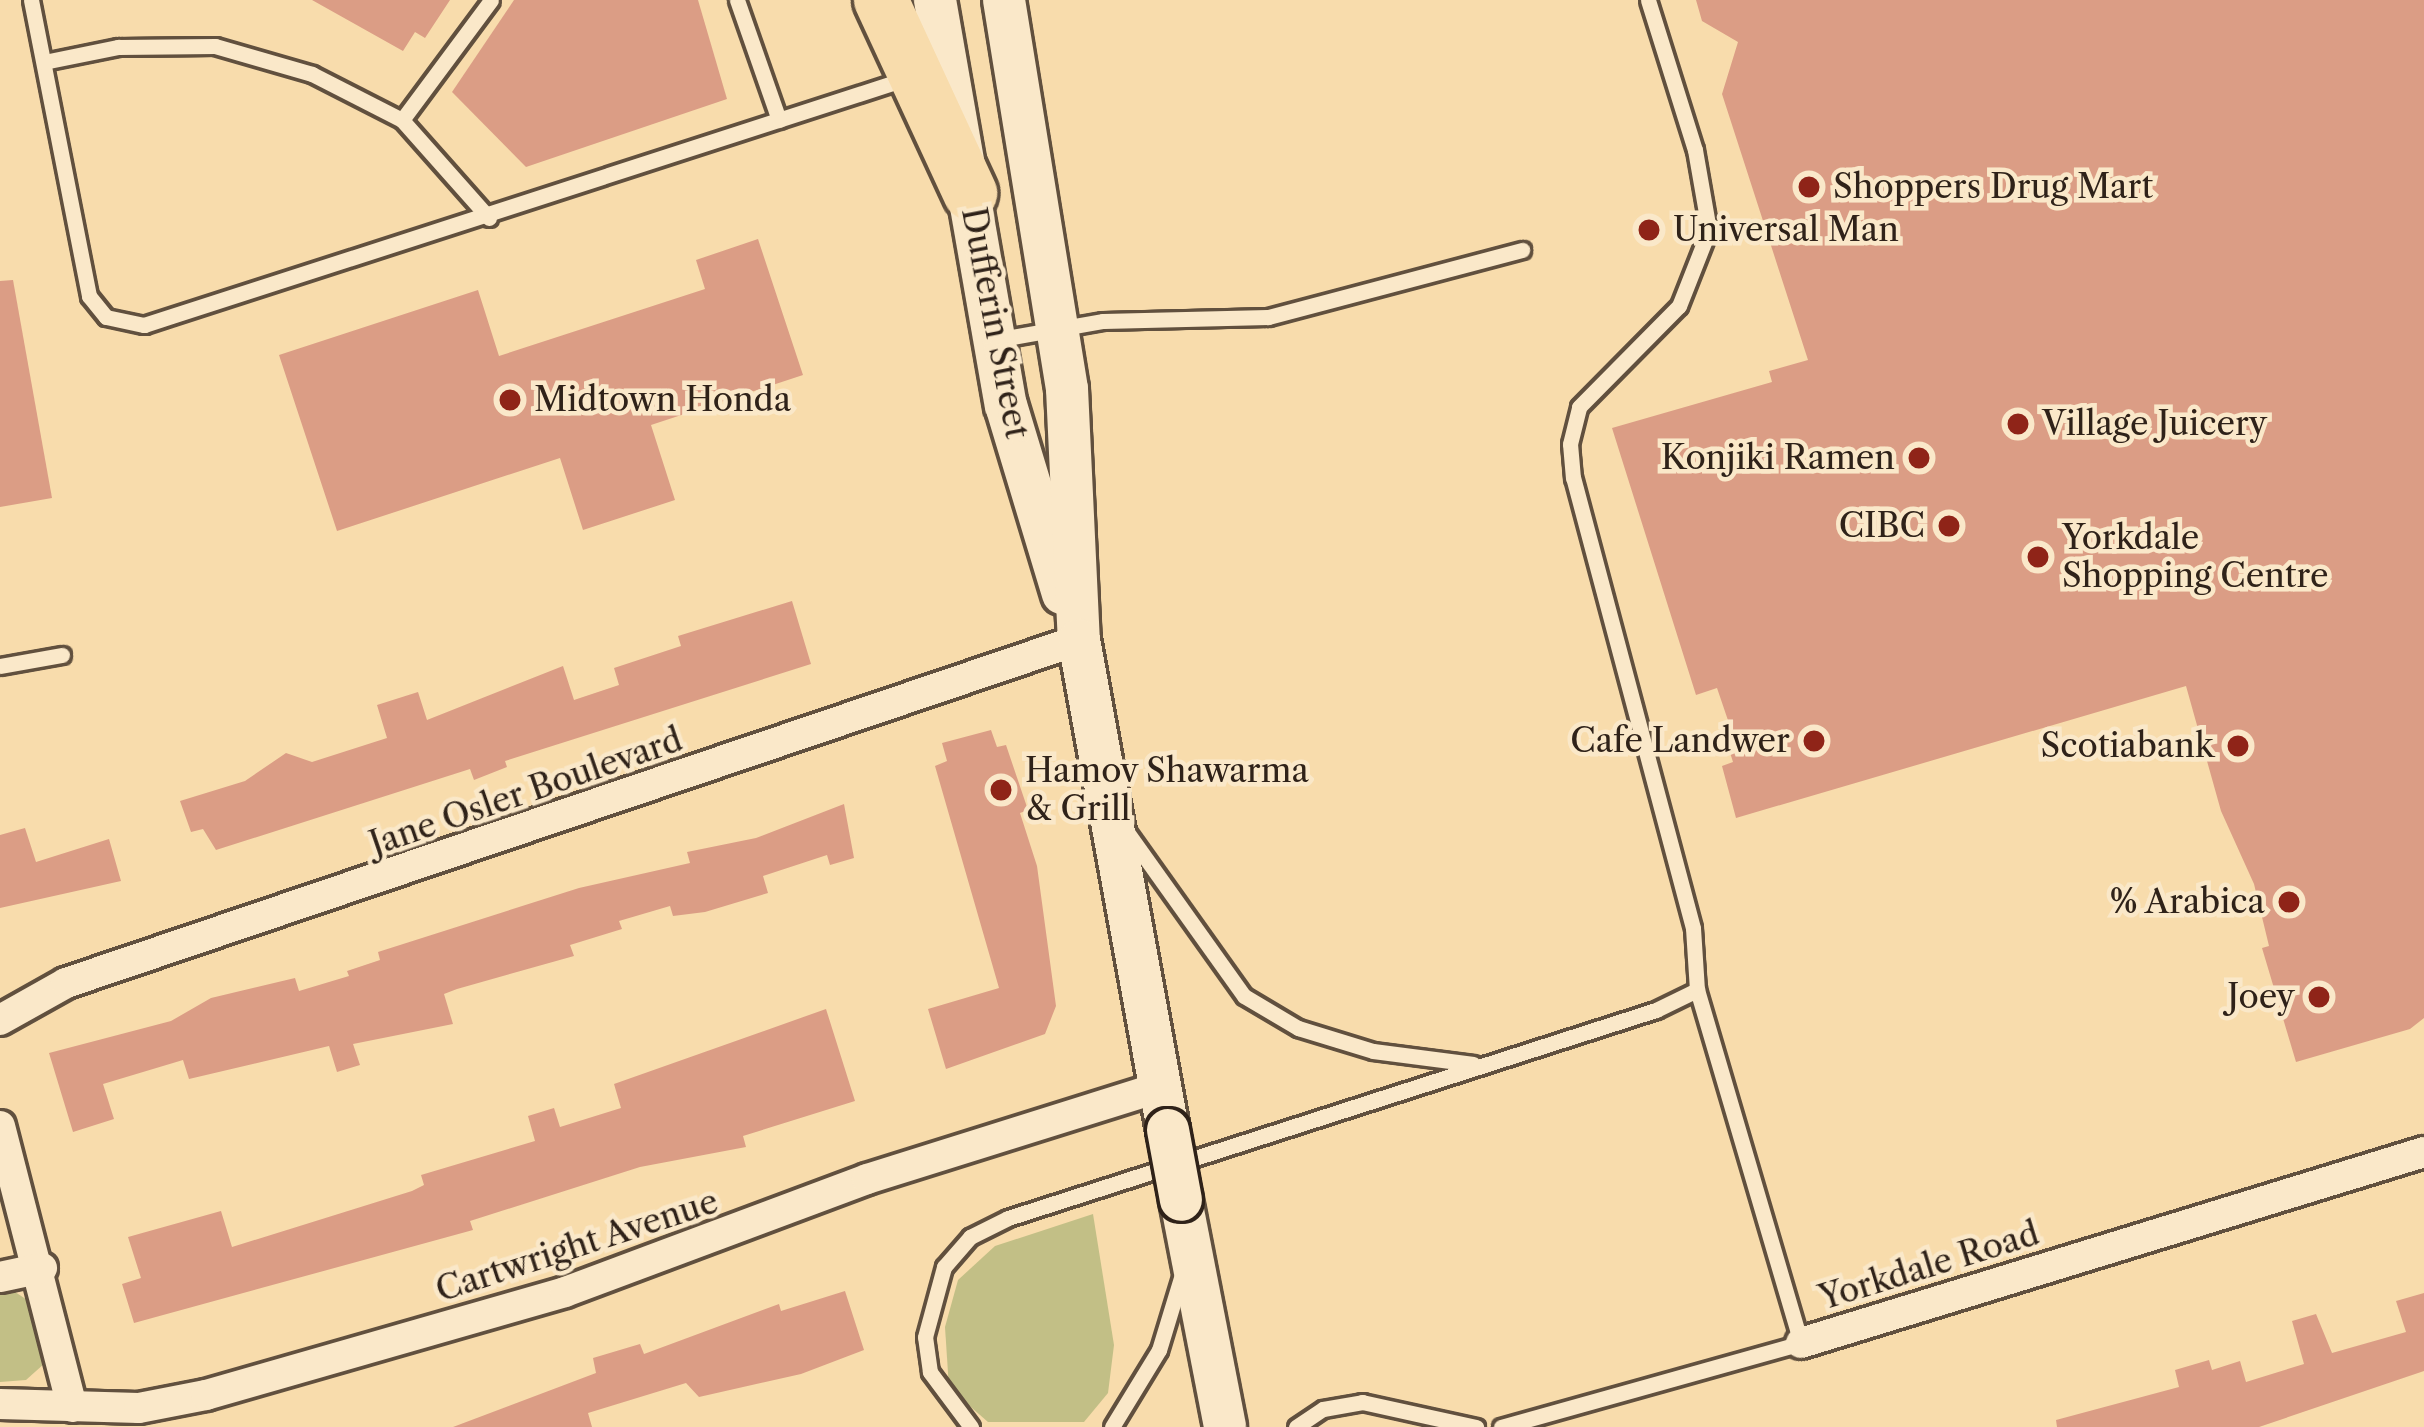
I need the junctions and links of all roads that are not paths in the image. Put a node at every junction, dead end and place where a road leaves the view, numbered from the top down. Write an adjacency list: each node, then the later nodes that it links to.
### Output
1 (31, 0): 8 (lane)
2 (491, 0): 10 (lane)
3 (737, 0): 11 (lane)
4 (881, 0): 9 (highway)
5 (935, 0): 12 (main road, Dufferin Street)
6 (1648, 0): 21 (lane, Yorkdale Road)
7 (1006, 3): 15 (main road, Dufferin Street)
8 (44, 62): 10 (lane); 13 (lane)
9 (916, 75): 11 (lane); 12 (highway)
10 (402, 120): 13 (lane)
11 (778, 121): 13 (lane)
12 (970, 193): 16 (main road, Dufferin Street)
13 (488, 218)
14 (1522, 250): 15 (lane)
15 (1057, 329): 16 (lane); 17 (main road, Dufferin Street)
16 (994, 340): 17 (main road, Dufferin Street)
17 (1079, 640): 20 (main road, Dufferin Street); 22 (street, Jane Osler Boulevard)
18 (62, 655): 19 (lane)
19 (0, 666)
20 (1110, 807): 23 (lane); 24 (main road, Dufferin Street)
21 (1697, 990): 23 (lane); 30 (lane, Yorkdale Road)
22 (0, 1020)
23 (1476, 1065): 33 (lane)
24 (1161, 1087): 27 (main road, Dufferin Street, bridge); 32 (street, Cartwright Avenue)
25 (0, 1126): 28 (street)
26 (2424, 1151): 30 (street, Yorkdale Road)
27 (1191, 1245): 34 (lane, Dufferin Street); 35 (main road, Dufferin Street)
28 (42, 1268): 29 (street); 32 (street)
29 (0, 1277)
30 (1801, 1343): 38 (lane)
31 (0, 1404): 32 (street, Cartwright Avenue)
32 (72, 1407)
33 (971, 1427)
34 (1112, 1427)
35 (1225, 1427)
36 (1296, 1427): 37 (lane)
37 (1476, 1427)
38 (1501, 1427)

